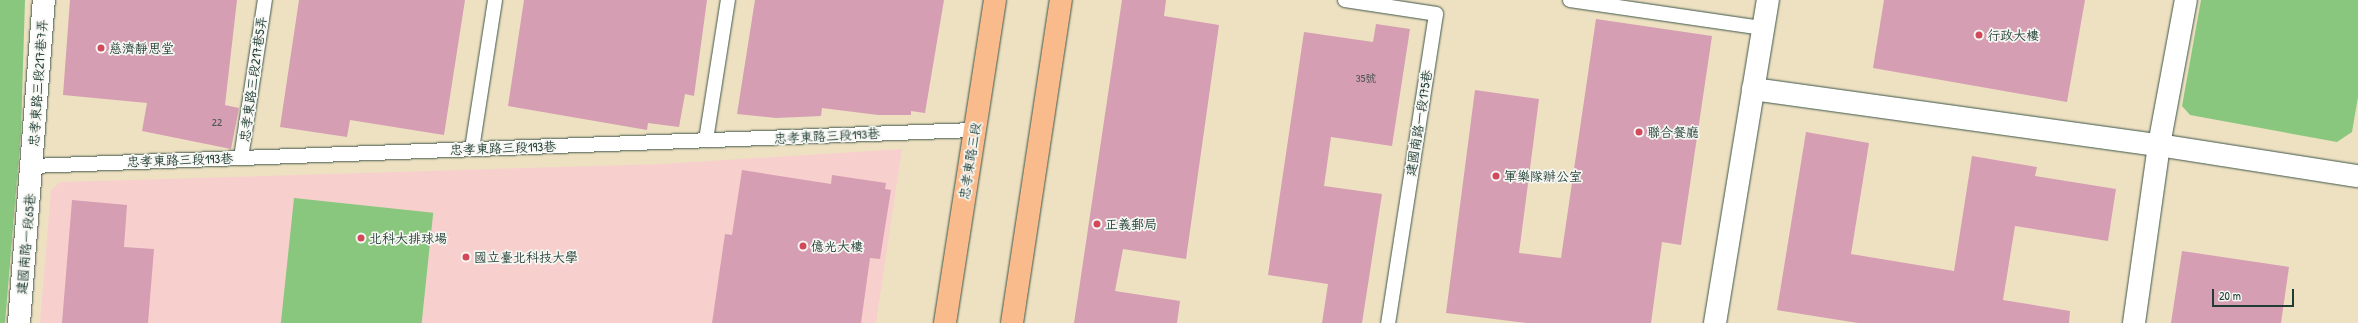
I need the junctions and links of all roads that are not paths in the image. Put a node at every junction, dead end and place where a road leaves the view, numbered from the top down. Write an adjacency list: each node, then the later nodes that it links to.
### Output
1 (44, 0): 18 (street, 忠孝東路三段217巷7弄)
2 (265, 0): 17 (lane, 忠孝東路三段217巷5弄)
3 (495, 0): 16 (lane)
4 (728, 0): 14 (lane)
5 (994, 0): 13 (main road, 忠孝東路三段)
6 (1061, 0): 22 (main road)
7 (1345, 0): 23 (lane, 建國南路一段175巷)
8 (1570, 0): 11 (lane)
9 (1768, 0): 11 (street)
10 (2186, 0): 15 (street)
11 (1764, 28): 12 (street)
12 (1753, 89): 15 (street); 24 (street)
13 (974, 130): 14 (lane, 忠孝東路三段193巷); 21 (main road, 忠孝東路三段)
14 (706, 140): 16 (lane, 忠孝東路三段193巷)
15 (2159, 145): 19 (street); 25 (street)
16 (472, 149): 17 (lane, 忠孝東路三段193巷)
17 (241, 158): 18 (lane, 忠孝東路三段193巷)
18 (32, 166): 20 (street, 建國南路一段65巷)
19 (2358, 176)
20 (19, 323)
21 (945, 323)
22 (1012, 323)
23 (1388, 323)
24 (1715, 323)
25 (2134, 323)

